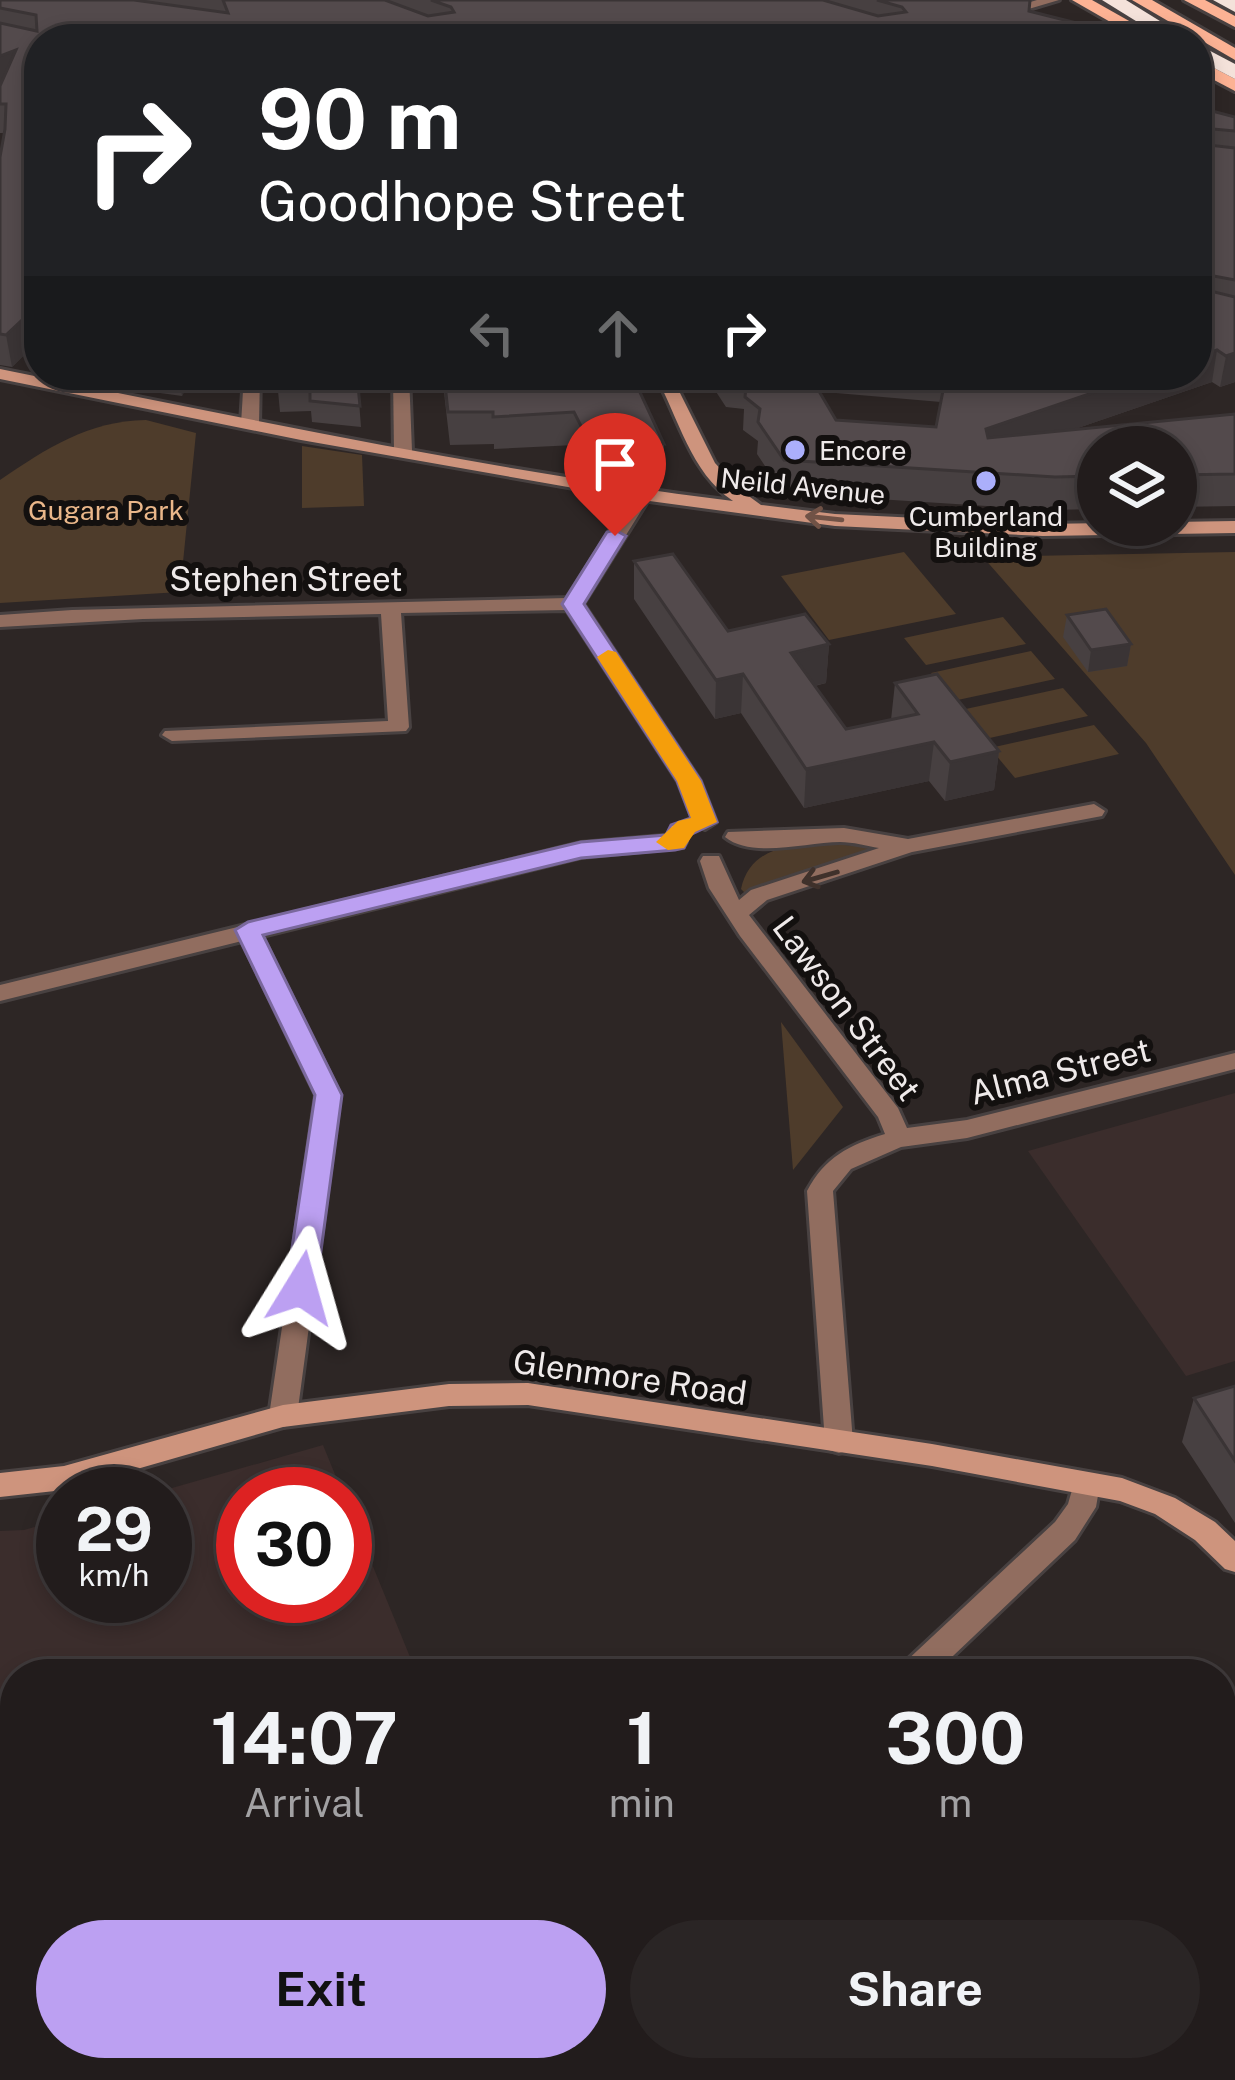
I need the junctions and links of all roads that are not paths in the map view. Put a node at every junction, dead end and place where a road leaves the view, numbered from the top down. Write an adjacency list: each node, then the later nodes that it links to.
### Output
1 (984, 0): 10 (street)
2 (1052, 0): 10 (street)
3 (1080, 0): 13 (main road)
4 (1112, 0): 14 (highway)
5 (1140, 0): 15 (main road)
6 (1169, 0): 16 (main road)
7 (1192, 0): 12 (main road)
8 (1222, 0): 9 (highway)
9 (1235, 6)
10 (1018, 9): 11 (street)
11 (996, 15)
12 (1235, 22)
13 (1125, 24)
14 (1153, 24)
15 (1181, 24)
16 (1235, 34)
17 (118, 390): 21 (street, Neild Avenue)
18 (251, 390): 21 (street)
19 (401, 390): 22 (street)
20 (670, 390): 23 (street)
21 (250, 424): 22 (street, Neild Avenue)
22 (403, 451): 24 (street, Neild Avenue)
23 (703, 466): 24 (street); 25 (street)
24 (642, 495): 25 (street, Neild Avenue); 27 (street)
25 (759, 509): 26 (street, Neild Avenue, one-way to 25)
26 (1235, 527)
27 (573, 604): 28 (street, Stephen Street); 32 (street)
28 (391, 610): 29 (street, Stephen Street); 30 (street)
29 (0, 621)
30 (172, 735)
31 (1094, 811): 35 (street)
32 (705, 822): 33 (street); 34 (street)
33 (736, 837): 35 (street); 36 (street)
34 (675, 842): 36 (street); 38 (street)
35 (908, 846): 37 (street, one-way to 37)
36 (712, 861): 37 (street, Lawson Street)
37 (736, 914): 41 (street, Lawson Street)
38 (248, 930): 39 (street); 42 (street)
39 (0, 993)
40 (1235, 1061): 41 (street, Alma Street)
41 (899, 1138): 43 (street, Lawson Street)
42 (284, 1416): 43 (street, Glenmore Road); 45 (street, Glenmore Road)
43 (839, 1442): 44 (street, Glenmore Road)
44 (1086, 1484): 46 (street, Glenmore Road); 47 (street)
45 (0, 1485)
46 (1235, 1560)
47 (929, 1659)

